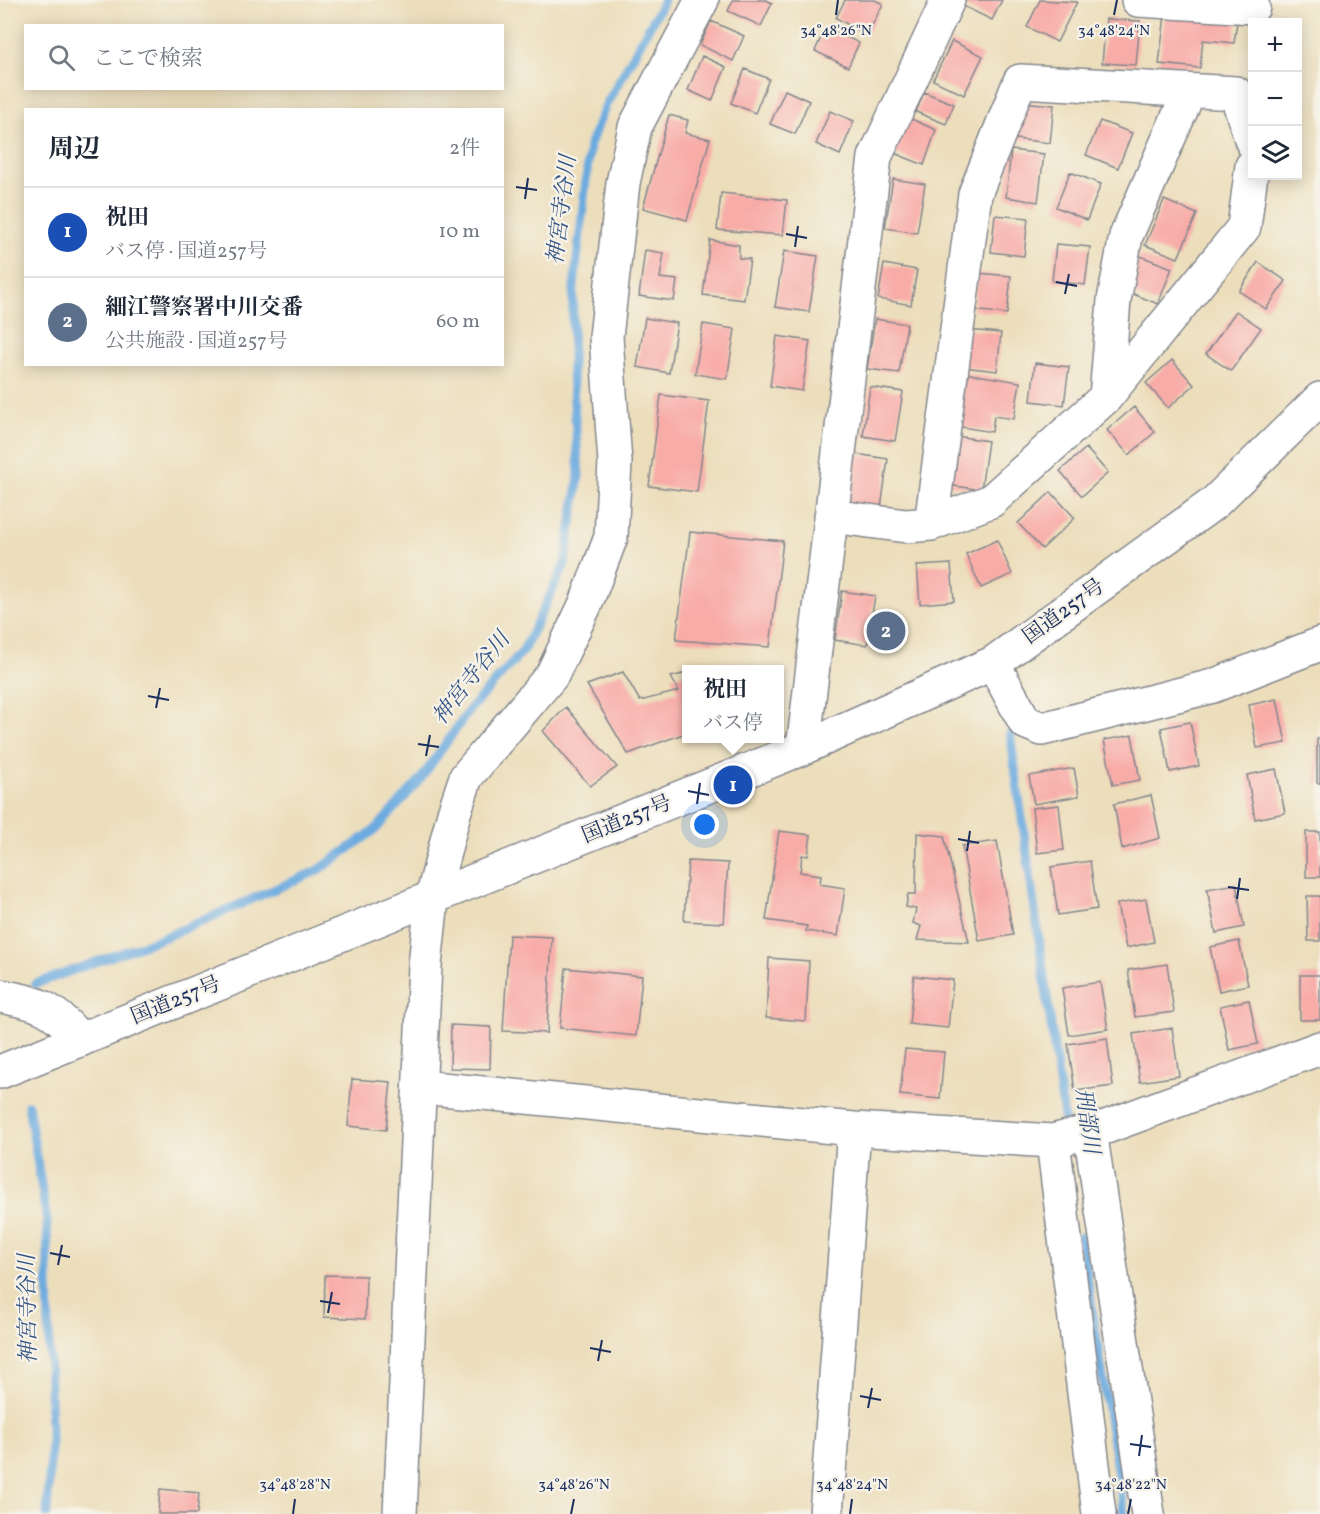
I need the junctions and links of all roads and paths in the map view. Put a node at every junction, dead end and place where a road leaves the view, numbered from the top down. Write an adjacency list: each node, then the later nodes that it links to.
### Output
1 (702, 0): 15 (main road)
2 (948, 0): 10 (main road)
3 (1138, 0): 4 (main road)
4 (1253, 7)
5 (1189, 92): 6 (main road); 8 (main road); 11 (main road)
6 (1248, 130)
7 (1250, 180): 8 (main road)
8 (1106, 397): 11 (main road)
9 (1320, 399): 13 (main road, 国道257号)
10 (831, 516): 11 (main road); 14 (main road)
11 (931, 524)
12 (1320, 644): 13 (main road)
13 (993, 663): 14 (main road, 国道257号)
14 (803, 748): 15 (main road, 国道257号)
15 (432, 899): 17 (main road, 国道257号); 20 (main road)
16 (0, 996): 17 (main road)
17 (80, 1040): 19 (main road, 国道257号)
18 (1320, 1048): 22 (main road)
19 (0, 1072)
20 (421, 1087): 21 (main road); 23 (main road)
21 (854, 1129): 22 (main road); 24 (main road)
22 (1068, 1137): 25 (main road); 26 (main road)
23 (400, 1514)
24 (826, 1514)
25 (1099, 1514)
26 (1148, 1514)

